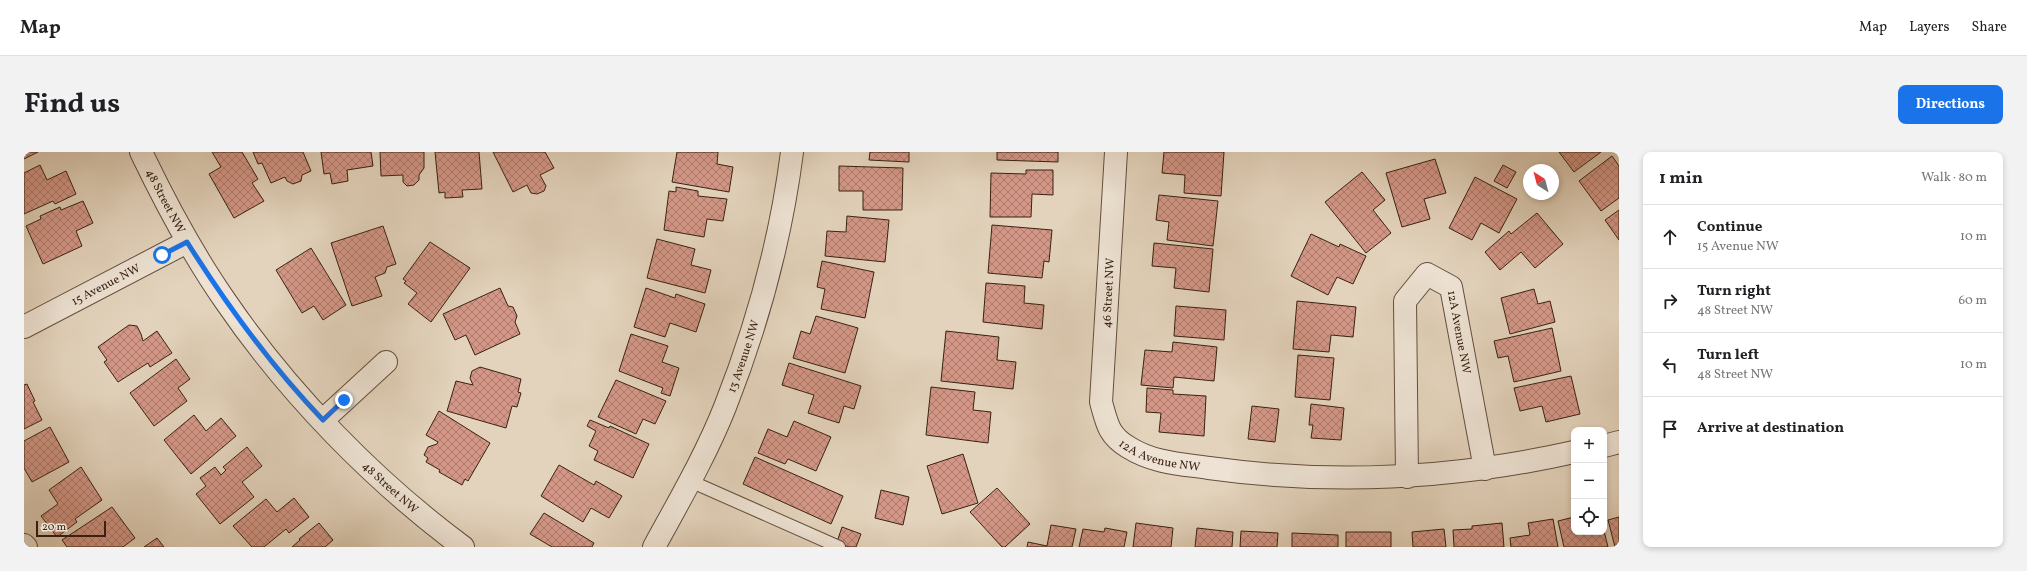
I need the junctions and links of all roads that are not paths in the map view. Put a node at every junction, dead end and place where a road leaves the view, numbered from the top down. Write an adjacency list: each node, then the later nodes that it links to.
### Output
1 (141, 152): 4 (street, 48 Street NW)
2 (792, 152): 14 (street, 13 Avenue NW)
3 (1116, 152): 8 (street, 46 Street NW)
4 (187, 242): 5 (street, 15 Avenue NW); 7 (street, 48 Street NW)
5 (24, 327)
6 (386, 362): 7 (street)
7 (323, 420): 15 (street, 48 Street NW)
8 (1110, 432): 13 (street, 12A Avenue NW)
9 (1619, 442): 10 (street)
10 (1607, 445)
11 (1571, 453): 12 (street, 12A Avenue NW)
12 (1485, 469): 13 (street, 12A Avenue NW); 13 (street, 12A Avenue NW)
13 (1407, 477)
14 (690, 481): 16 (street, 13 Avenue NW); 17 (lane)
15 (464, 547)
16 (654, 547)
17 (839, 547)

